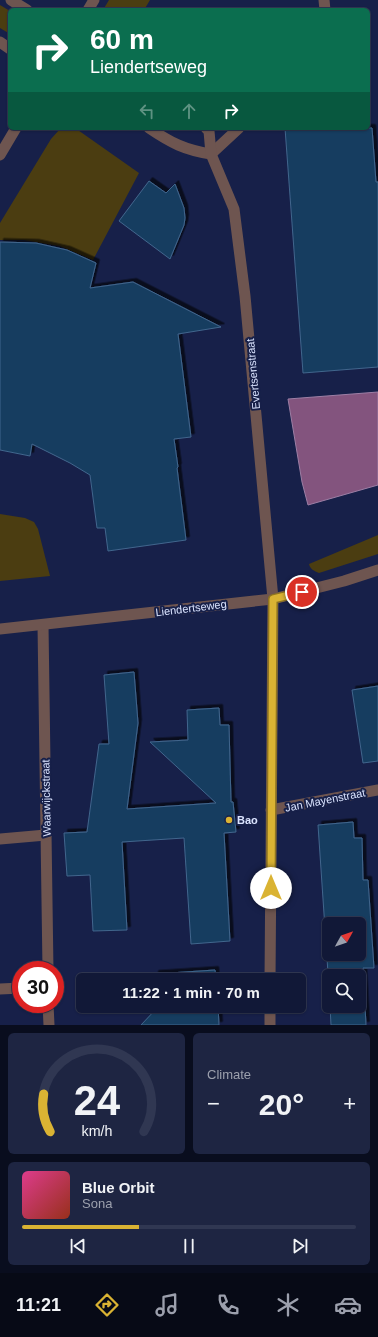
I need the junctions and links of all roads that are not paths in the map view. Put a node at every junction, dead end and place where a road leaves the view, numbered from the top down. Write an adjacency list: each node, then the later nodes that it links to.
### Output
1 (11, 0): 2 (street)
2 (24, 8)
3 (15, 130): 8 (street)
4 (152, 130): 7 (street)
5 (208, 130): 7 (street, Evertsenstraat)
6 (237, 130): 7 (street)
7 (211, 154): 10 (street, Evertsenstraat)
8 (0, 155)
9 (378, 570): 10 (street, Liendertseweg)
10 (273, 599): 11 (street, Liendertseweg); 14 (street, Evertsenstraat)
11 (43, 625): 12 (street, Liendertseweg); 15 (street, Waarwijckstraat)
12 (0, 629)
13 (378, 790): 14 (street, Jan Mayenstraat)
14 (271, 810): 18 (street, Evertsenstraat)
15 (46, 835): 16 (street); 17 (street, Waarwijckstraat)
16 (0, 839)
17 (48, 961)
18 (270, 973)
19 (12, 988): 20 (street)
20 (0, 989)
21 (48, 1013): 23 (street)
22 (270, 1013): 24 (street)
23 (49, 1025)
24 (270, 1025)

